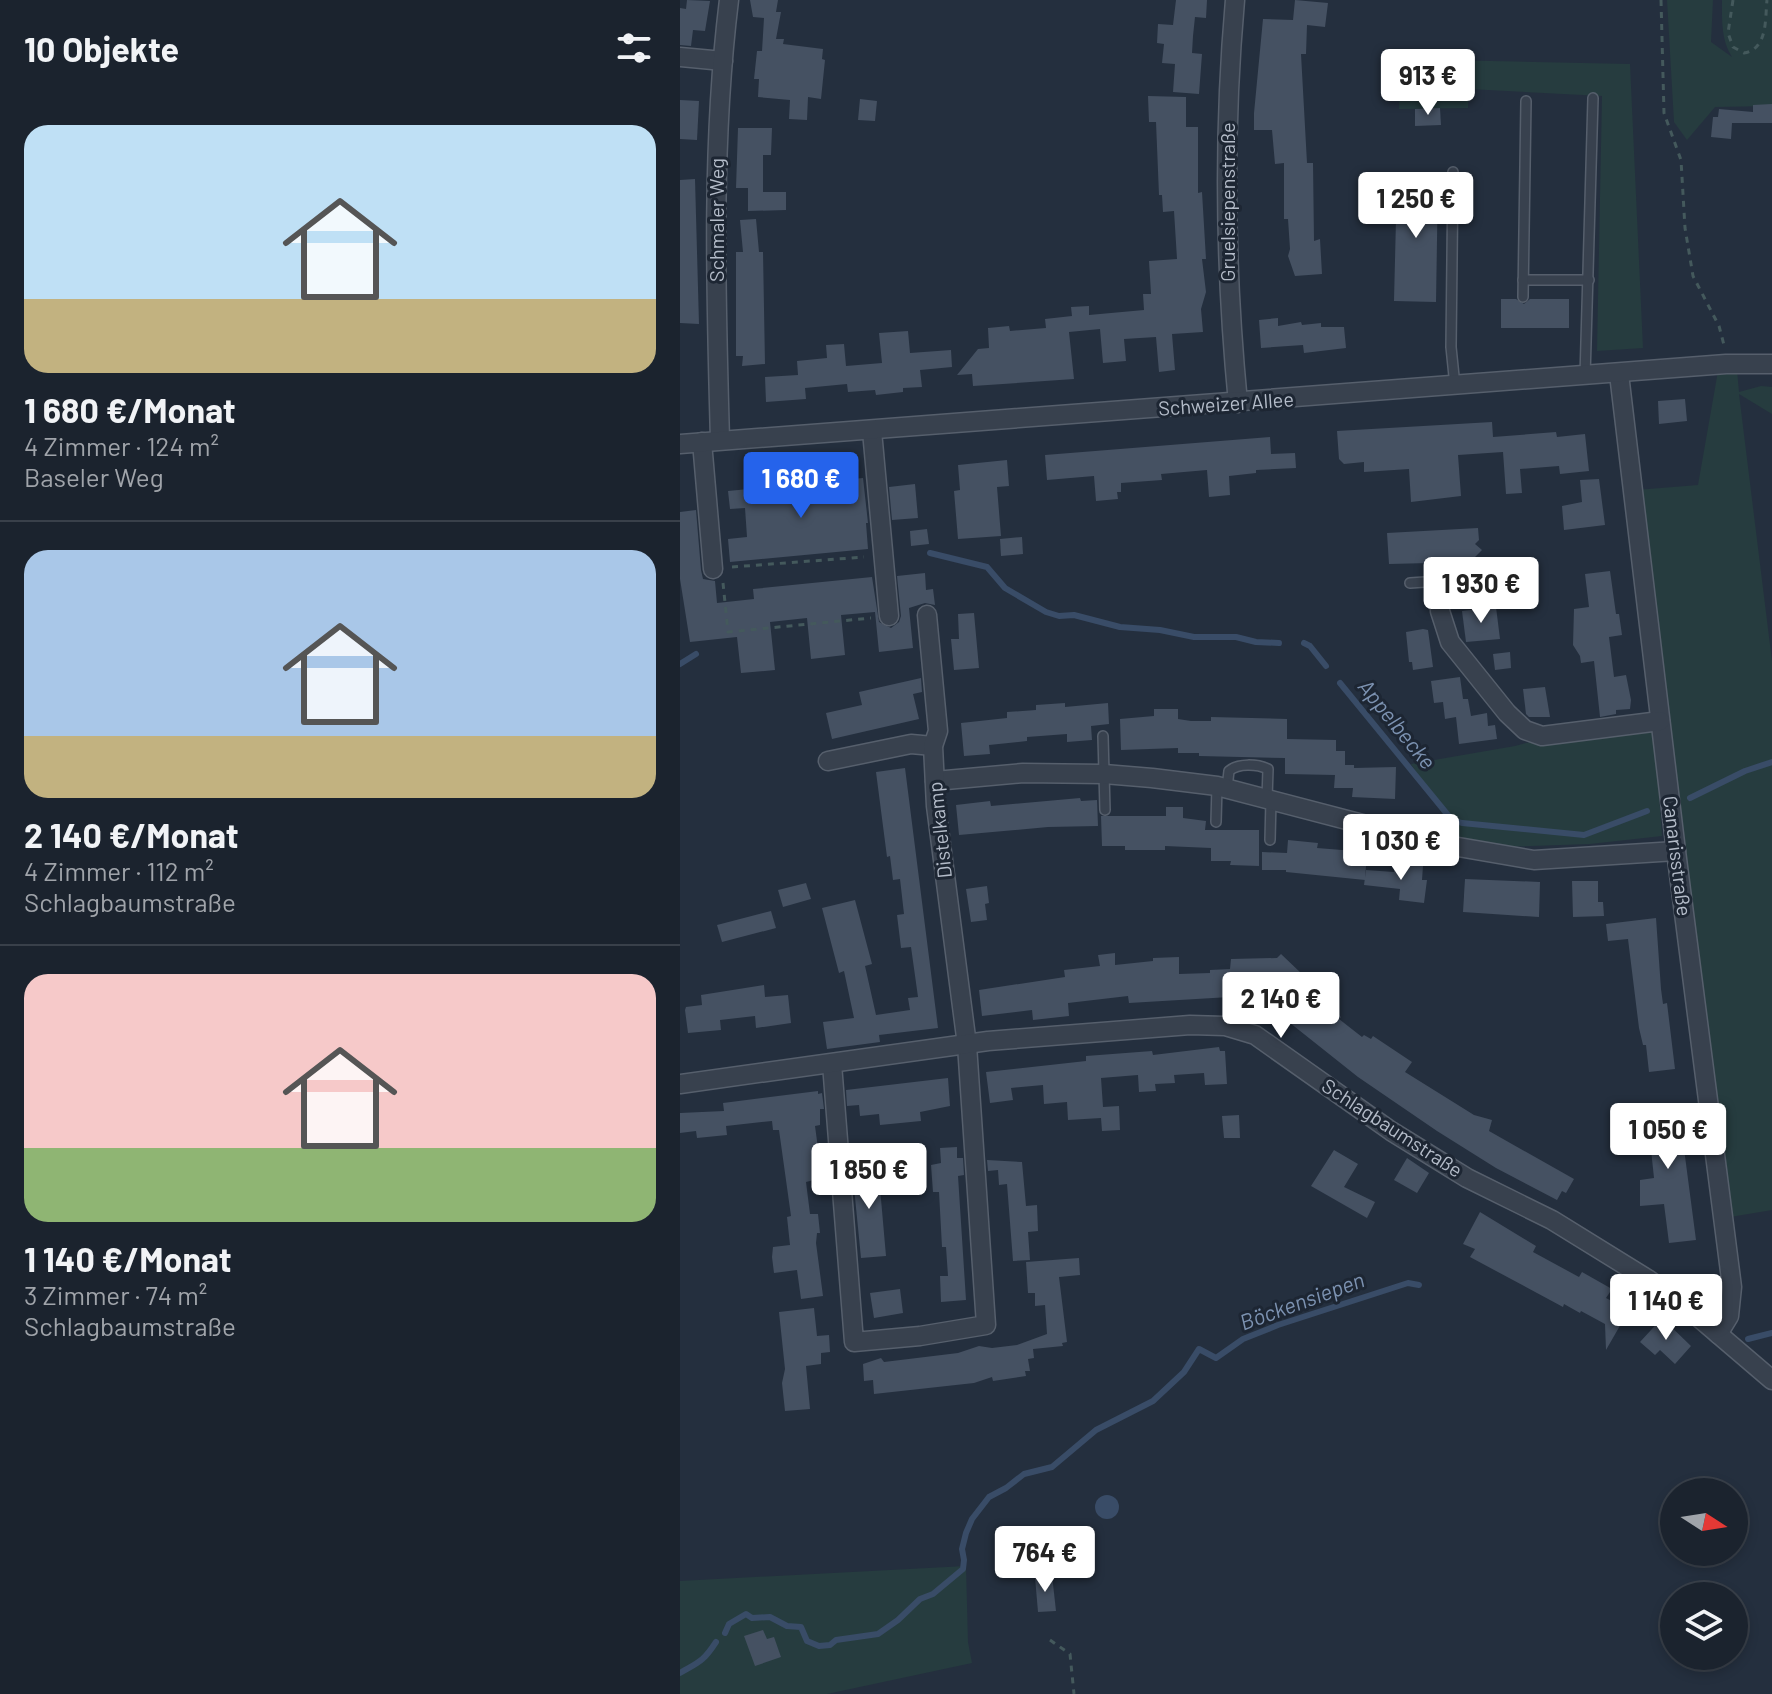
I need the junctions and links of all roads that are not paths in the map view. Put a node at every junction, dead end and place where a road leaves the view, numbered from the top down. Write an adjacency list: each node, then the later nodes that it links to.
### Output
1 (729, 0): 4 (street, Schmaler Weg)
2 (1235, 0): 15 (street, Gruelsiepenstraße)
3 (680, 57): 4 (street)
4 (723, 61): 17 (street, Schmaler Weg)
5 (1593, 98): 9 (lane)
6 (1526, 101): 8 (lane)
7 (1453, 172): 14 (lane)
8 (1523, 280): 9 (lane); 10 (lane)
9 (1589, 280): 13 (lane)
10 (1523, 297)
11 (1772, 364): 12 (street, Schweizer Allee)
12 (1619, 374): 13 (street, Schweizer Allee); 25 (street, Canarisstraße)
13 (1585, 377): 14 (street, Schweizer Allee)
14 (1455, 386): 15 (street, Schweizer Allee)
15 (1238, 403): 16 (street, Schweizer Allee)
16 (872, 431): 17 (street, Schweizer Allee); 24 (street)
17 (711, 441): 18 (street, Schweizer Allee); 19 (street, Schmaler Weg)
18 (680, 444)
19 (717, 568)
20 (1470, 579): 21 (lane)
21 (1438, 581): 22 (lane); 25 (street)
22 (1410, 583)
23 (927, 615): 27 (street, Distelkamp)
24 (889, 616)
25 (1660, 721): 36 (street, Canarisstraße)
26 (1103, 736): 29 (lane)
27 (933, 746): 28 (street); 30 (street, Distelkamp)
28 (828, 761)
29 (1104, 774): 30 (street); 31 (street); 33 (lane)
30 (935, 781): 37 (street, Distelkamp)
31 (1222, 787): 32 (street); 32 (lane); 34 (lane)
32 (1269, 799): 35 (lane); 36 (street)
33 (1105, 810)
34 (1216, 822)
35 (1270, 840)
36 (1676, 851): 40 (street, Canarisstraße)
37 (967, 1045): 38 (street, Schlagbaumstraße); 38 (street, Distelkamp); 40 (street, Schlagbaumstraße)
38 (832, 1064): 39 (street, Schlagbaumstraße)
39 (680, 1084)
40 (1718, 1334): 41 (street, Schlagbaumstraße)
41 (1772, 1380)

